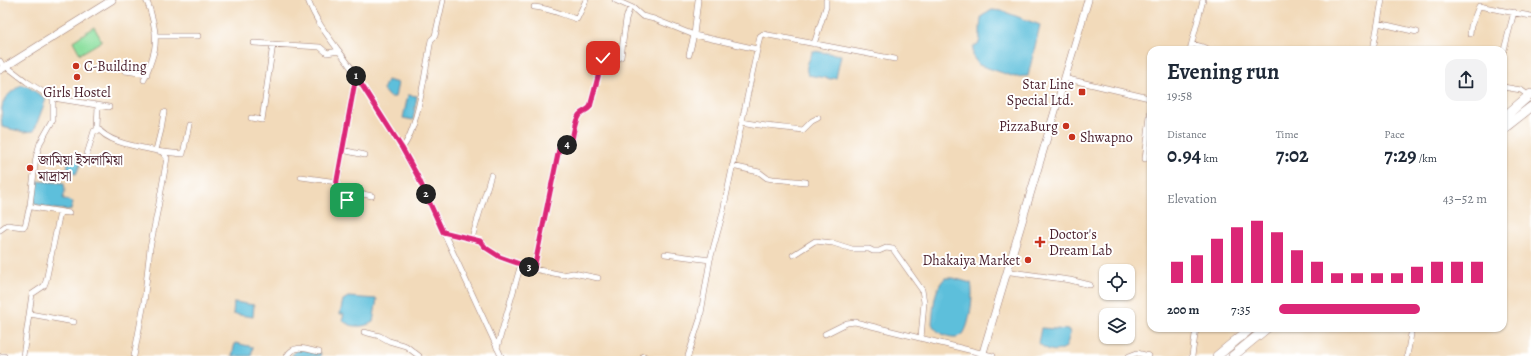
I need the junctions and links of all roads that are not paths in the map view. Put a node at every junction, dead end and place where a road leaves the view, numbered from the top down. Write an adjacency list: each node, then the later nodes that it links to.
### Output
1 (112, 0): 34 (main road)
2 (146, 0): 21 (street)
3 (308, 0): 31 (street)
4 (443, 0): 56 (street)
5 (586, 0): 13 (street)
6 (615, 0): 14 (street)
7 (698, 0): 20 (street)
8 (826, 0): 25 (street)
9 (1088, 0): 95 (main road)
10 (1092, 0): 38 (main road)
11 (1203, 0): 26 (street)
12 (1382, 0): 17 (street)
13 (534, 7)
14 (630, 7): 20 (street); 80 (street)
15 (1514, 12): 16 (street); 19 (street); 29 (street)
16 (1531, 16)
17 (1378, 23): 18 (street); 28 (street)
18 (1417, 32)
19 (1470, 34)
20 (694, 35): 30 (street); 32 (street)
21 (156, 36): 22 (street); 36 (street)
22 (198, 36)
23 (254, 43): 24 (street)
24 (273, 44): 31 (street); 49 (street)
25 (814, 44): 30 (street); 33 (street)
26 (1192, 44): 27 (street)
27 (1199, 46)
28 (1374, 46)
29 (1505, 46)
30 (757, 49): 51 (street)
31 (339, 51): 37 (street)
32 (689, 55)
33 (895, 59)
34 (2, 66): 42 (street)
35 (125, 71): 36 (street)
36 (147, 74): 39 (street)
37 (356, 76): 56 (street); 57 (street)
38 (1068, 79): 43 (street); 81 (main road)
39 (144, 80)
40 (1507, 88): 41 (street)
41 (1530, 95): 48 (highway)
42 (53, 98): 44 (street); 70 (street)
43 (1147, 98)
44 (98, 106): 45 (street); 54 (street)
45 (109, 107)
46 (1531, 107): 53 (highway)
47 (164, 112): 58 (street)
48 (1507, 115)
49 (251, 118)
50 (818, 118): 51 (street)
51 (742, 122): 62 (street)
52 (189, 125): 58 (street)
53 (1507, 126)
54 (99, 129): 58 (street); 59 (street)
55 (1147, 142): 61 (street)
56 (402, 148): 74 (street)
57 (342, 150): 60 (street); 65 (street)
58 (159, 151): 97 (street)
59 (87, 154)
60 (365, 156)
61 (1145, 159)
62 (732, 166): 66 (street); 78 (street)
63 (491, 175): 75 (street)
64 (301, 177): 65 (street)
65 (337, 182): 67 (street)
66 (806, 182)
67 (349, 191): 68 (street); 69 (street)
68 (372, 196)
69 (347, 200)
70 (30, 205): 71 (street); 73 (street)
71 (60, 212): 72 (street); 84 (street)
72 (69, 213)
73 (0, 230)
74 (443, 232): 75 (street); 93 (street)
75 (472, 238): 79 (street)
76 (665, 254): 78 (street)
77 (793, 255): 92 (street)
78 (710, 260): 101 (street)
79 (521, 264): 80 (street); 93 (street)
80 (534, 269): 82 (street)
81 (1011, 272): 83 (street); 95 (main road)
82 (598, 278)
83 (1090, 285)
84 (30, 314): 85 (street); 96 (street)
85 (74, 322)
86 (364, 332): 99 (street)
87 (1195, 332): 104 (street)
88 (1246, 332): 105 (highway)
89 (1262, 332): 106 (highway)
90 (825, 334): 92 (street)
91 (1411, 334): 107 (street)
92 (921, 338): 95 (street)
93 (497, 348): 100 (street)
94 (319, 352): 98 (street)
95 (986, 355)
96 (23, 356)
97 (134, 356)
98 (287, 356)
99 (419, 356)
100 (501, 356)
101 (688, 356)
102 (1129, 356): 103 (street)
103 (1149, 356)
104 (1192, 356)
105 (1217, 356)
106 (1233, 356)
107 (1407, 356)

